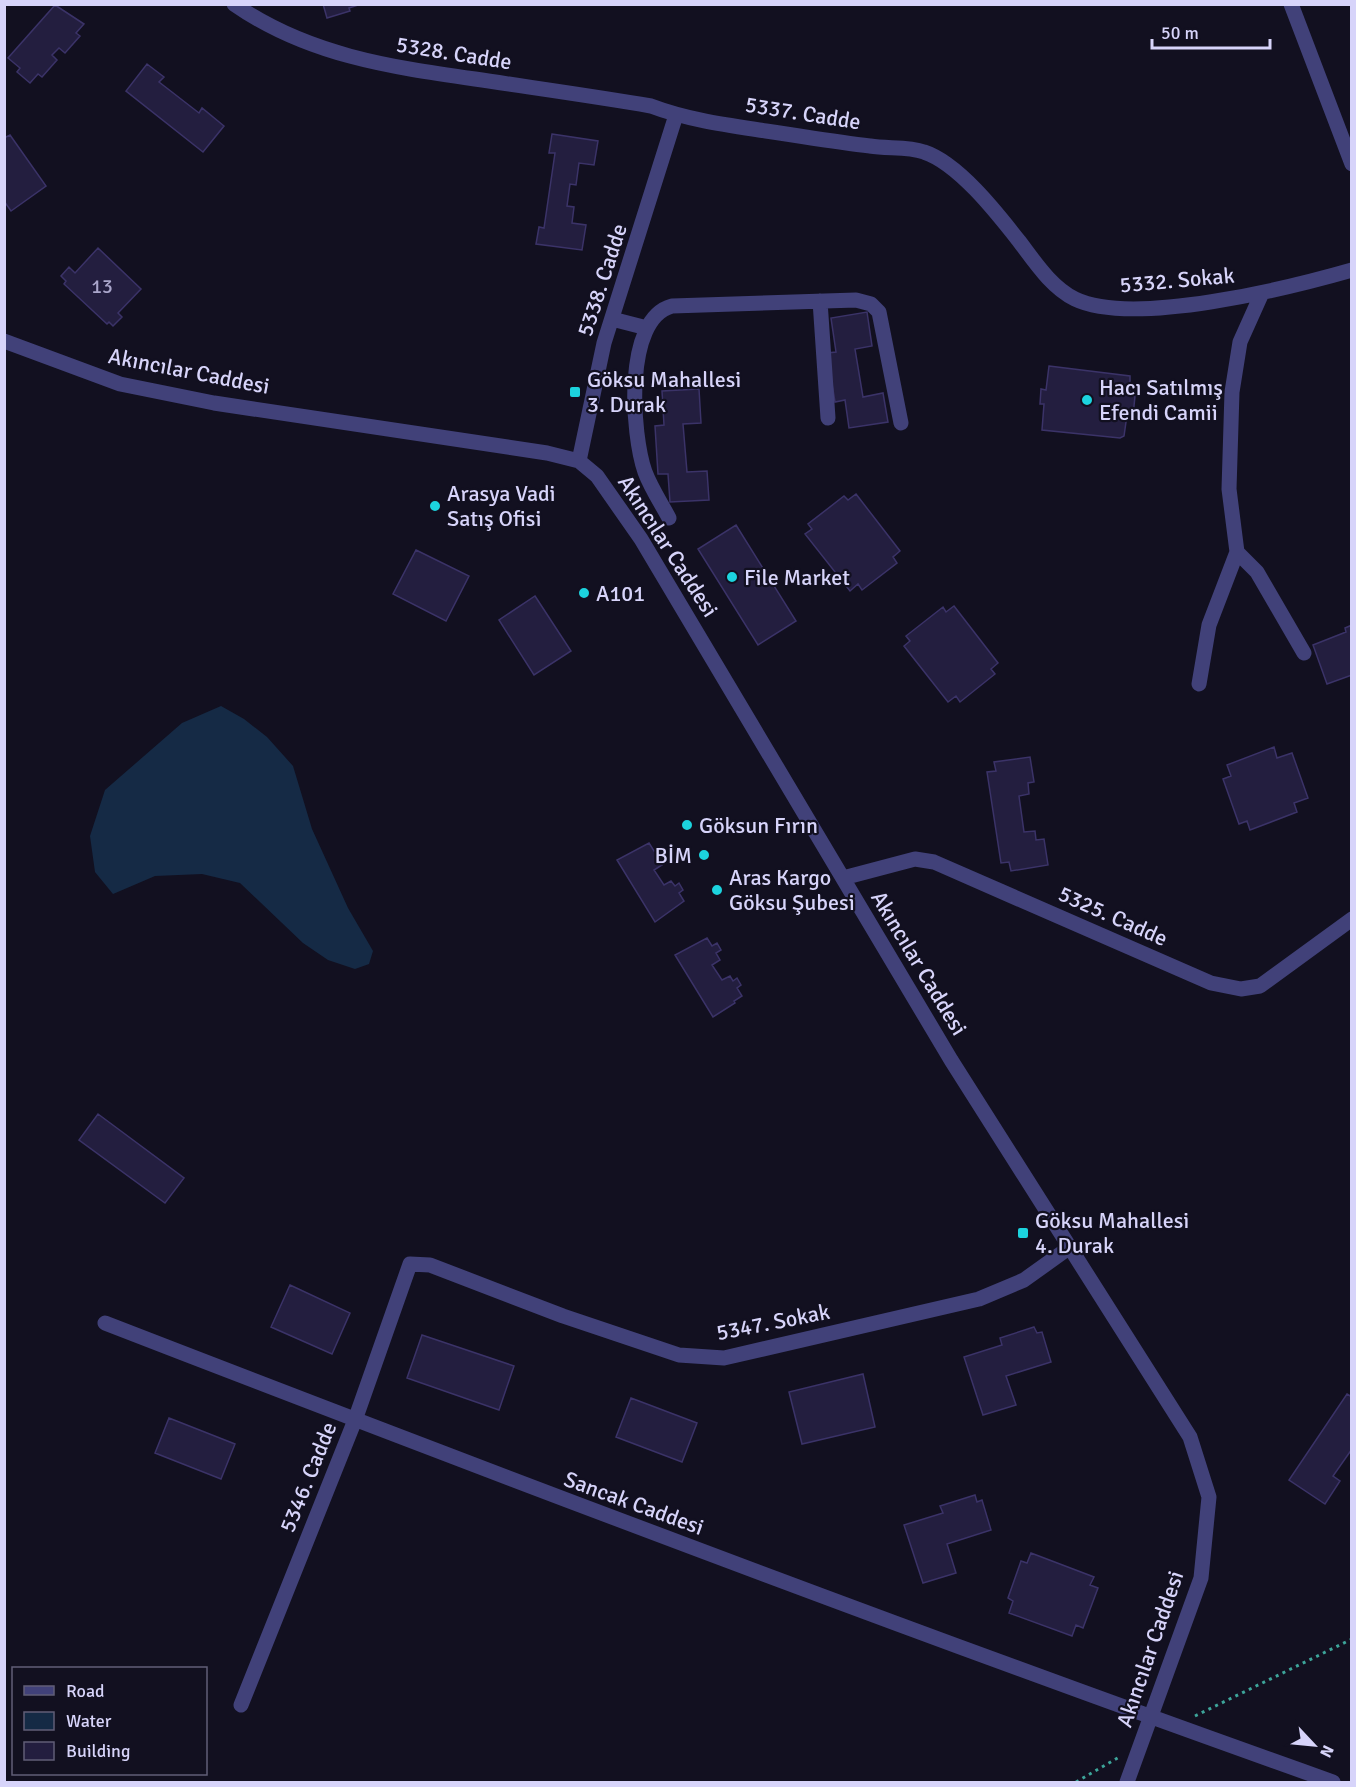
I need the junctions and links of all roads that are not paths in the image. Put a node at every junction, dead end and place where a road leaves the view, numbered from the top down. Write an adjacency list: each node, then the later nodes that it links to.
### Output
1 (234, 4): 3 (street, 5328. Cadde)
2 (1291, 4): 5 (street)
3 (676, 115): 4 (street, 5337. Cadde); 9 (street, 5338. Cadde)
4 (923, 151): 7 (street, 5332. Sokak)
5 (1352, 164)
6 (1352, 270): 7 (street, 5332. Sokak)
7 (1262, 293): 16 (street)
8 (820, 301): 10 (street); 12 (street); 13 (street)
9 (612, 319): 10 (street); 14 (street, 5338. Cadde)
10 (647, 328): 15 (street)
11 (4, 341): 14 (street, Akıncılar Caddesi)
12 (828, 418)
13 (901, 423)
14 (579, 461): 19 (street, Akıncılar Caddesi)
15 (669, 518)
16 (1237, 552): 17 (street); 18 (street)
17 (1304, 653)
18 (1199, 684)
19 (843, 878): 20 (street, 5325. Cadde); 21 (street, Akıncılar Caddesi)
20 (1352, 919)
21 (1070, 1247): 22 (street, 5347. Sokak); 26 (street, Akıncılar Caddesi)
22 (410, 1264): 24 (street, 5346. Cadde)
23 (105, 1323): 24 (street, Sancak Caddesi)
24 (355, 1420): 25 (street, 5346. Cadde); 26 (street, Sancak Caddesi)
25 (241, 1706)
26 (1150, 1718): 27 (street, Akıncılar Caddesi); 28 (street, Sancak Caddesi)
27 (1126, 1782)
28 (1334, 1782)

